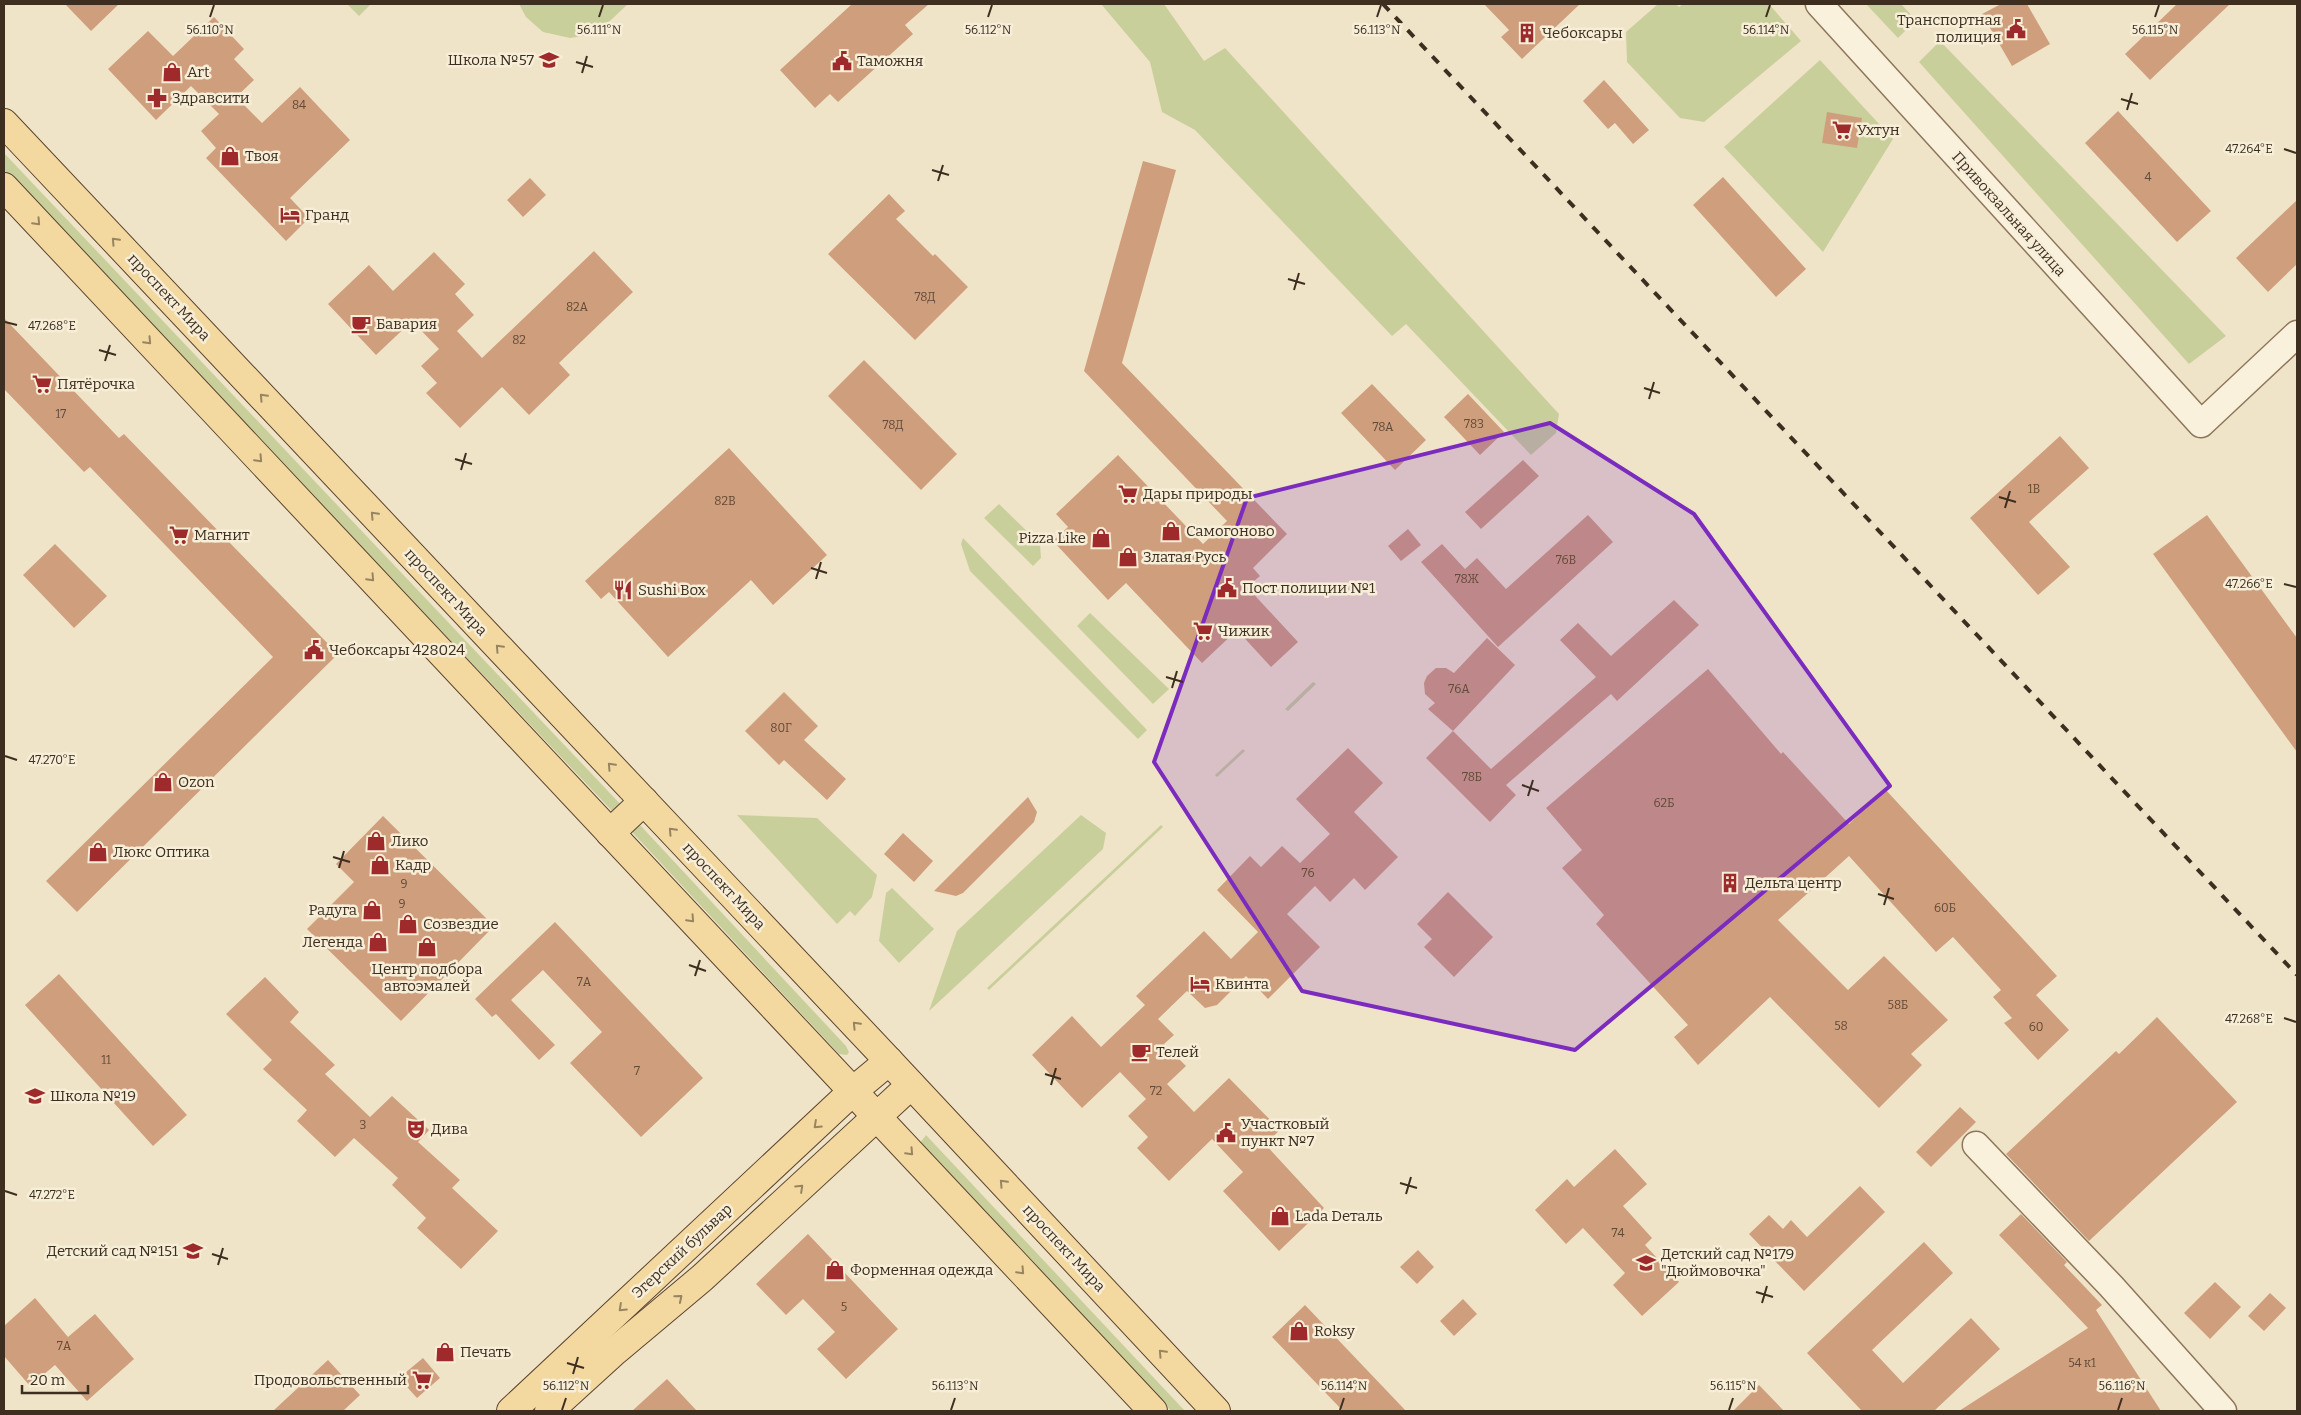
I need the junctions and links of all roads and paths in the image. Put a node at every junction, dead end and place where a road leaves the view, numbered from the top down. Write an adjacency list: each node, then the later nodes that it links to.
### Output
1 (1819, 4): 4 (street, Привокзальная улица)
2 (4, 123): 5 (main road, проспект Мира, one-way to 2)
3 (4, 187): 6 (main road, one-way to 6)
4 (2297, 334)
5 (644, 801): 6 (main road); 7 (main road, проспект Мира, one-way to 5)
6 (610, 833): 9 (main road, one-way to 9)
7 (889, 1061): 8 (main road, проспект Мира); 9 (main road, Эгерский бульвар)
8 (911, 1085): 10 (main road, Эгерский бульвар); 17 (main road, проспект Мира, one-way to 8)
9 (853, 1091): 10 (main road); 12 (main road, Эгерский бульвар, one-way to 12)
10 (877, 1117): 13 (main road, Эгерский бульвар, one-way to 10); 16 (main road, one-way to 16)
11 (1976, 1145): 18 (street)
12 (679, 1254): 13 (main road); 14 (main road, Эгерский бульвар, one-way to 14)
13 (702, 1278): 15 (main road, Эгерский бульвар, one-way to 13)
14 (513, 1411)
15 (549, 1411)
16 (1153, 1411)
17 (1216, 1411)
18 (2223, 1411)

